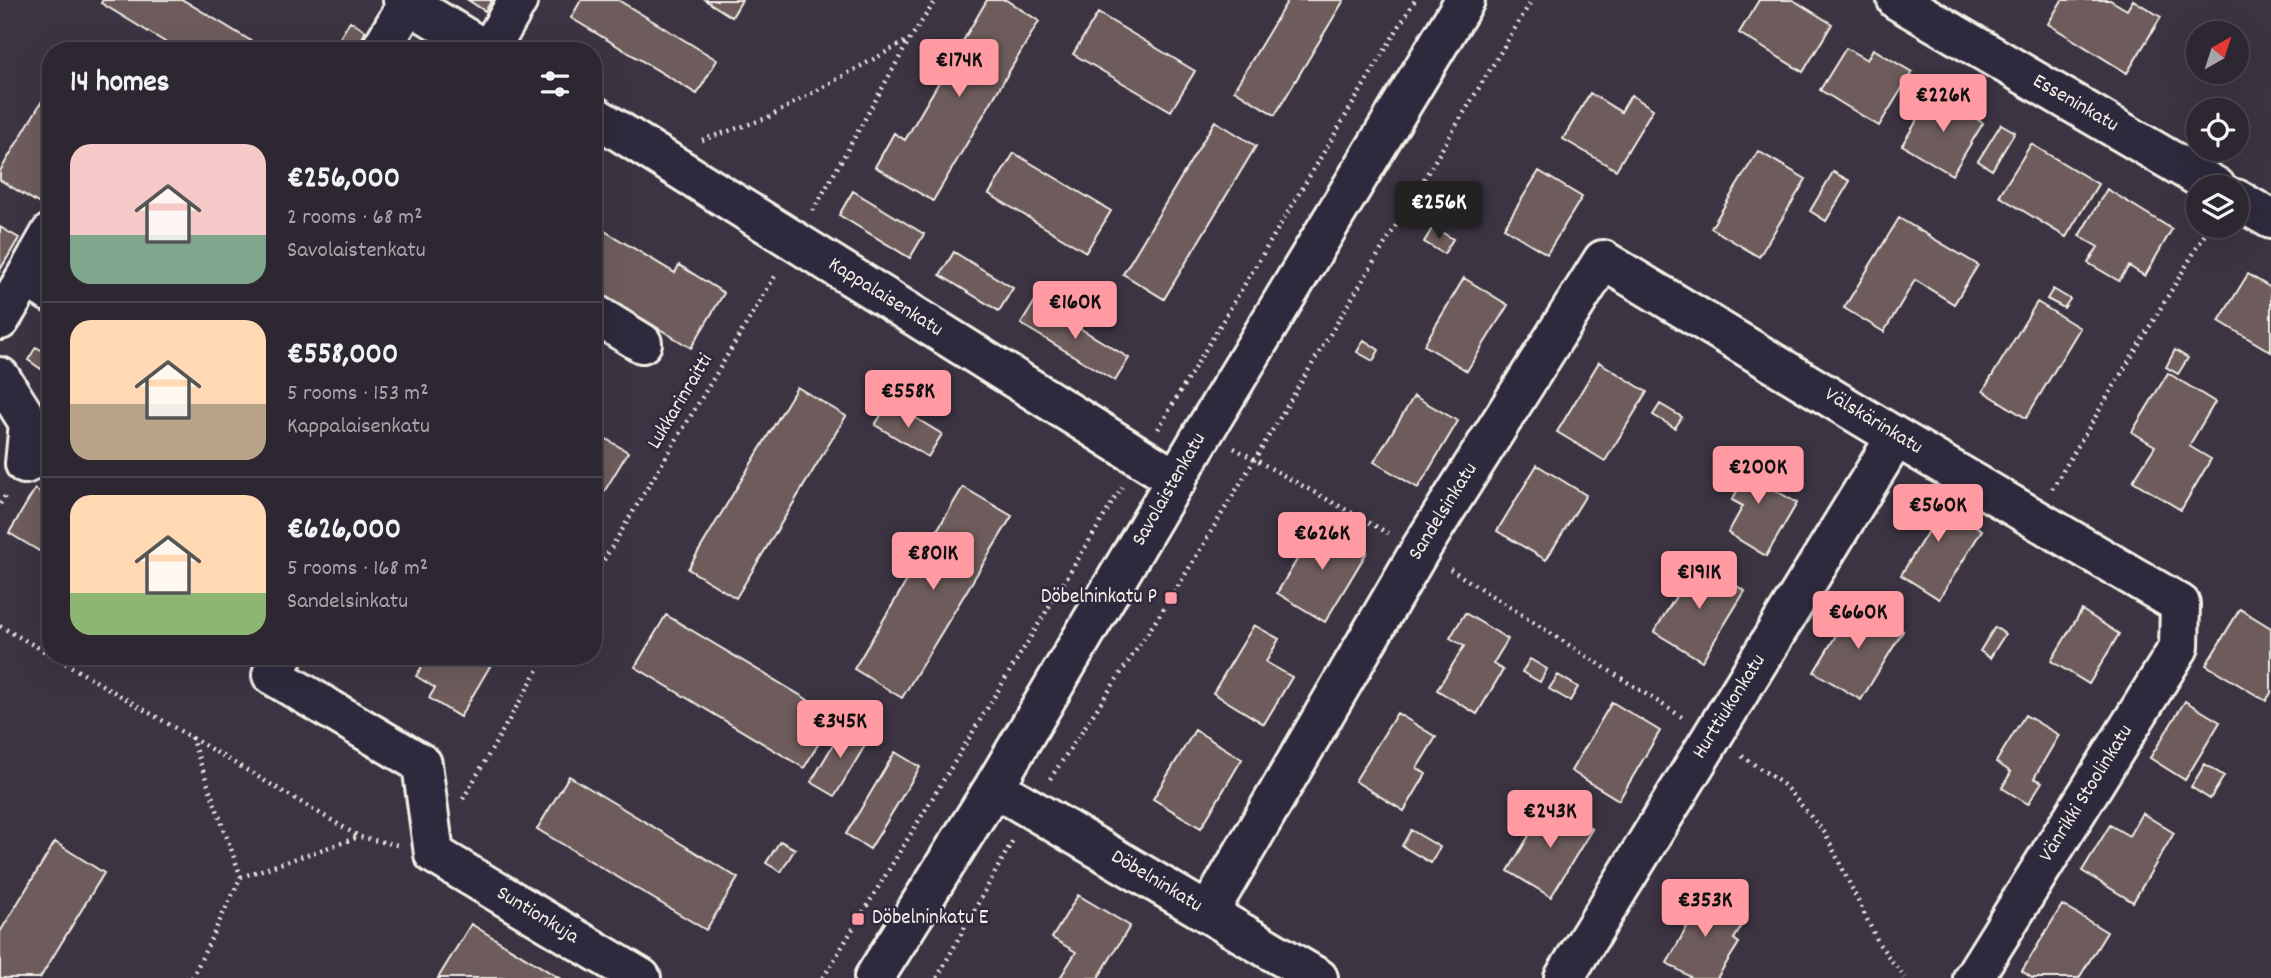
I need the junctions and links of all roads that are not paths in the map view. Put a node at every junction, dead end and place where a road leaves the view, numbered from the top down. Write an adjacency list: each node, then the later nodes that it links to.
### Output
1 (518, 0): 7 (street)
2 (1465, 0): 20 (street, Savolaistenkatu)
3 (1897, 0): 9 (street, Esseninkatu)
4 (421, 5): 5 (street); 6 (street)
5 (388, 42)
6 (475, 42)
7 (493, 42)
8 (602, 120): 20 (street, Kappalaisenkatu)
9 (2196, 175)
10 (2249, 206): 11 (street)
11 (2271, 219)
12 (1603, 260): 18 (street, Välskärinkatu); 24 (street, Sandelsinkatu)
13 (38, 285): 15 (street)
14 (602, 319): 16 (street)
15 (0, 320)
16 (642, 343)
17 (0, 377): 19 (street)
18 (1896, 437): 21 (street, Välskärinkatu); 28 (street, Hurttiukonkatu)
19 (35, 442)
20 (1177, 480): 23 (street, Savolaistenkatu)
21 (2180, 604): 29 (street, Vänrikki Stoolinkatu)
22 (278, 665): 25 (street, Suntionkuja)
23 (994, 787): 24 (street, Döbelninkatu); 26 (street, Savolaistenkatu)
24 (1208, 913): 27 (street, Döbelninkatu)
25 (641, 978)
26 (874, 978)
27 (1318, 978)
28 (1564, 978)
29 (1973, 978)

